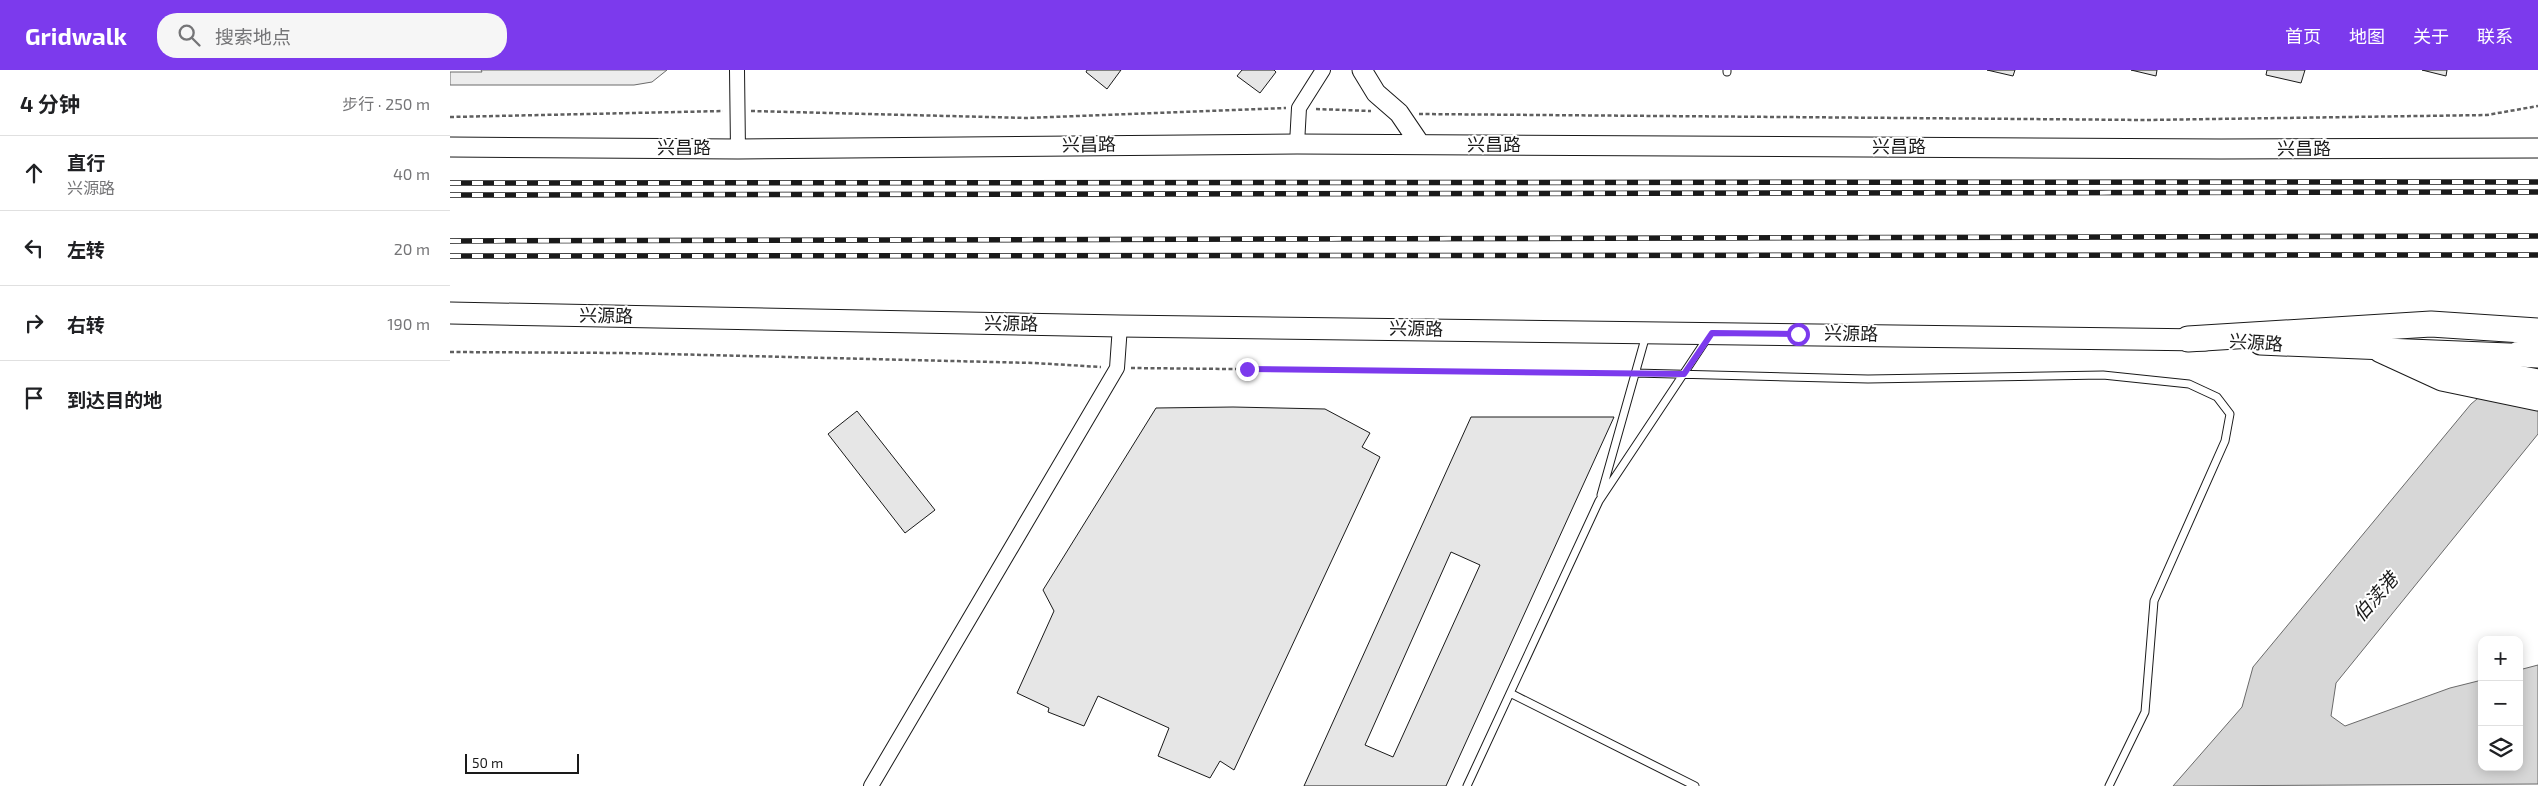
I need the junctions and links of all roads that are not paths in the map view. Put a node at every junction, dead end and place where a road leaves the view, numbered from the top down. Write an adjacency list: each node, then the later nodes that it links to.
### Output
1 (737, 70): 8 (street)
2 (1323, 70): 4 (street)
3 (1362, 70): 5 (main road)
4 (1297, 144): 5 (main road, 兴昌路); 8 (main road, 兴昌路)
5 (1420, 144): 7 (main road, 兴昌路)
6 (450, 147): 8 (main road, 兴昌路)
7 (2538, 148)
8 (738, 149)
9 (450, 313): 10 (main road, 兴源路)
10 (1120, 326): 12 (main road, 兴源路); 23 (street)
11 (2538, 331): 14 (highway)
12 (1647, 332): 13 (main road, 兴源路); 17 (lane)
13 (1712, 333): 14 (main road, 兴源路); 18 (lane)
14 (2188, 339): 15 (main road, 兴源路)
15 (2381, 350): 16 (main road, 兴源路); 19 (main road, 兴源路); 20 (highway)
16 (2532, 355)
17 (1635, 373): 18 (lane); 21 (lane)
18 (1684, 374): 21 (lane); 26 (lane)
19 (2538, 380)
20 (2538, 398)
21 (1599, 501): 22 (lane)
22 (1510, 693): 24 (lane); 25 (lane)
23 (871, 786)
24 (1467, 786)
25 (1695, 786)
26 (2109, 786)

